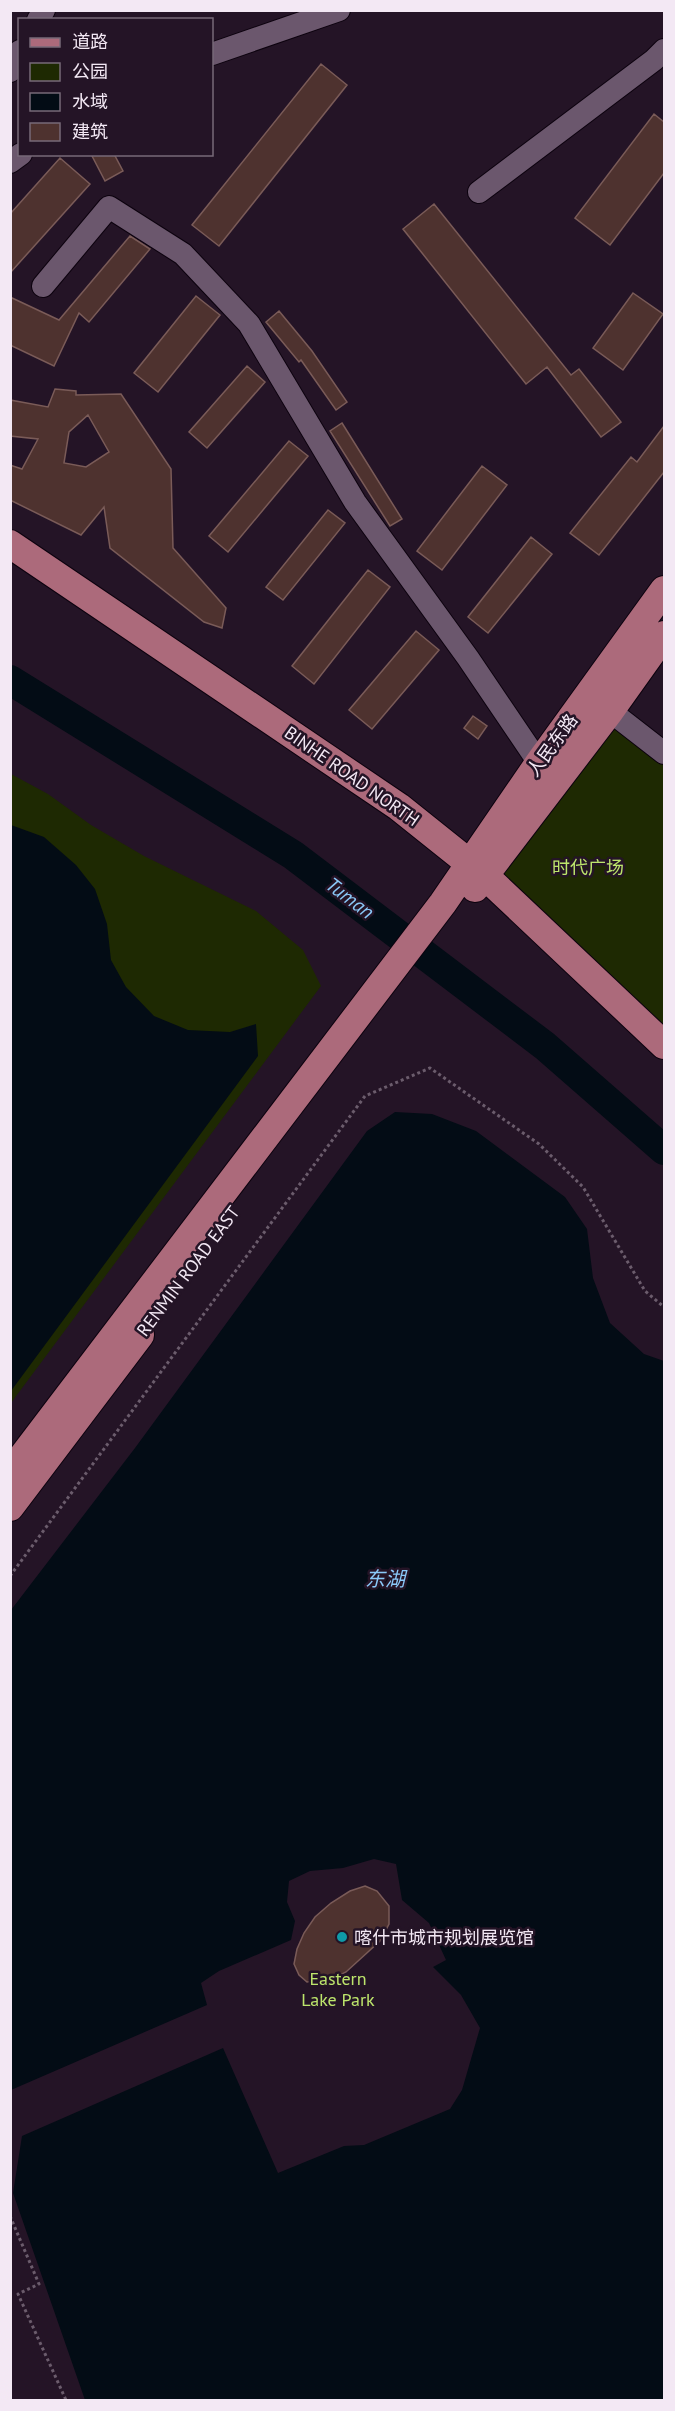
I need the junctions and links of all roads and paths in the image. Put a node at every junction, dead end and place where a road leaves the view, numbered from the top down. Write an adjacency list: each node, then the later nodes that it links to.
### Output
1 (339, 10): 3 (street)
2 (664, 50): 6 (street)
3 (213, 54)
4 (18, 55): 5 (street)
5 (10, 71)
6 (479, 192)
7 (43, 286): 13 (street)
8 (10, 544): 14 (main road, BINHE ROAD NORTH)
9 (664, 590): 13 (main road, 人民东路)
10 (664, 635): 11 (main road, 人民东路)
11 (610, 711): 12 (street); 14 (main road, 人民东路)
12 (664, 753)
13 (539, 763): 14 (main road, 人民东路)
14 (477, 869): 15 (main road, 人民东路); 16 (main road, BINHE ROAD NORTH)
15 (357, 1031): 18 (main road, RENMIN ROAD EAST); 19 (main road, RENMIN ROAD EAST)
16 (664, 1046)
17 (664, 1307): 20 (path)
18 (10, 1473)
19 (10, 1507)
20 (10, 1576)
21 (10, 2216): 22 (path)
22 (66, 2400)

